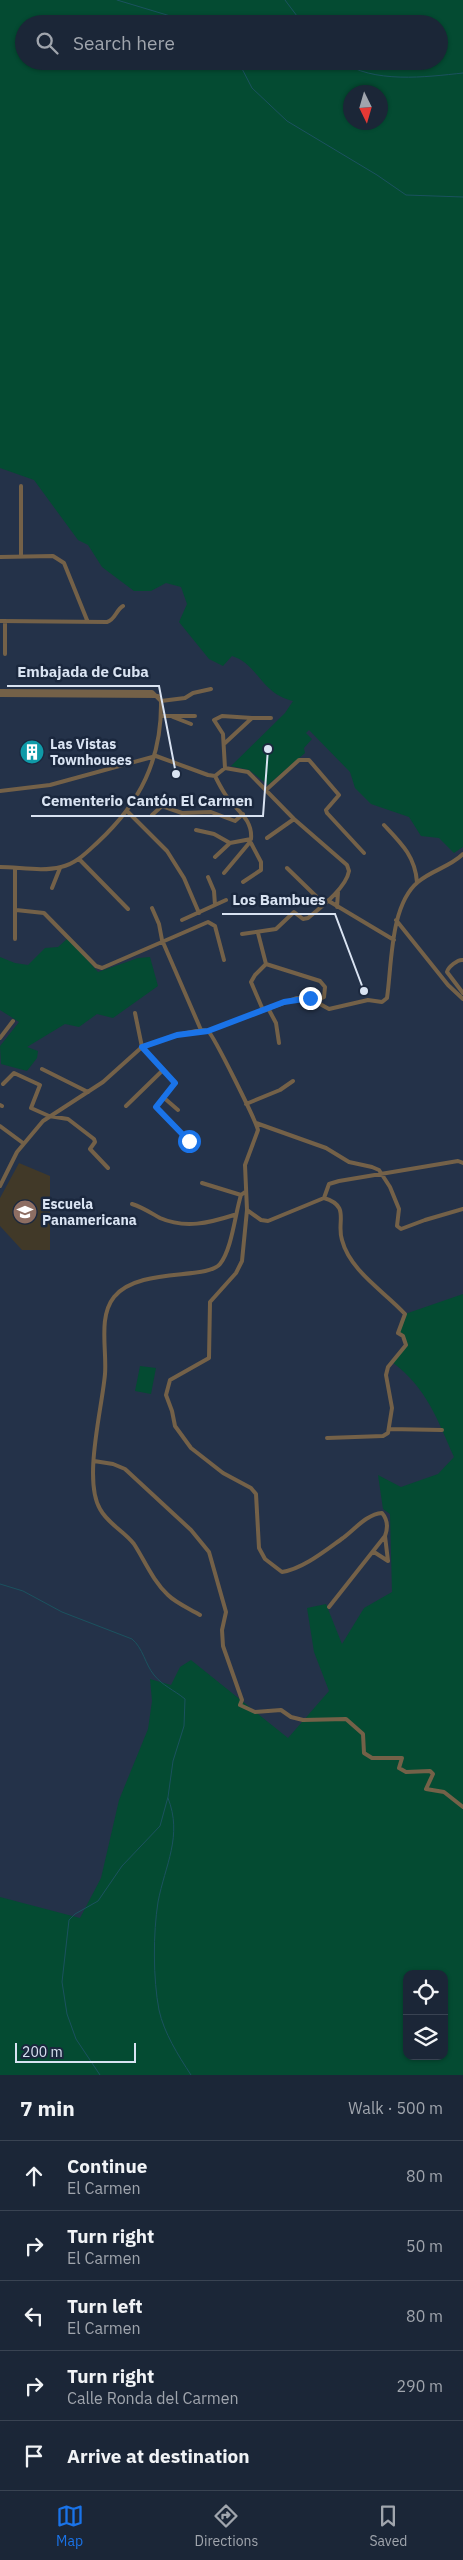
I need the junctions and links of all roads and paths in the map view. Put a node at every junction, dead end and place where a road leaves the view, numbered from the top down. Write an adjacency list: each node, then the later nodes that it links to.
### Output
1 (21, 486): 2 (street)
2 (21, 556): 3 (street); 6 (street)
3 (0, 557)
4 (123, 606): 6 (street)
5 (3, 620): 6 (street); 7 (street)
6 (87, 620)
7 (5, 654)
8 (211, 689): 12 (street)
9 (0, 691): 11 (street)
10 (0, 695): 11 (street)
11 (158, 696): 12 (street)
12 (161, 702): 13 (street)
13 (162, 716): 14 (street); 20 (street)
14 (171, 716): 15 (street); 18 (street)
15 (195, 716)
16 (252, 718): 17 (street); 19 (street); 19 (street)
17 (271, 718)
18 (190, 724)
19 (225, 743): 21 (street)
20 (156, 756): 22 (street); 23 (street); 25 (street)
21 (226, 768): 22 (street); 24 (street)
22 (215, 776): 26 (street)
23 (0, 790)
24 (266, 790): 28 (street); 34 (street)
25 (127, 811): 37 (street); 55 (street)
26 (243, 814): 27 (street); 32 (street)
27 (152, 815)
28 (294, 819): 31 (street); 47 (street)
29 (384, 825): 45 (street)
30 (196, 830): 33 (street)
31 (267, 838)
32 (250, 842): 33 (street); 42 (street); 44 (street)
33 (230, 843): 36 (street)
34 (364, 853)
35 (463, 854): 45 (street)
36 (215, 857)
37 (79, 859): 40 (street); 53 (street)
38 (0, 868): 39 (street)
39 (15, 868): 40 (street); 54 (street)
40 (60, 868): 46 (street)
41 (287, 868): 49 (street)
42 (224, 873)
43 (208, 877): 50 (street)
44 (243, 882)
45 (417, 882): 57 (street)
46 (52, 888)
47 (338, 892): 49 (street); 51 (street)
48 (226, 900): 50 (street)
49 (325, 901): 51 (street); 58 (street)
50 (215, 905): 55 (street)
51 (337, 907): 61 (street)
52 (152, 908): 62 (street)
53 (128, 909)
54 (16, 910): 60 (street); 62 (street)
55 (199, 913): 56 (street)
56 (182, 920)
57 (396, 920): 61 (street); 67 (street)
58 (258, 933): 59 (street); 65 (street)
59 (242, 934)
60 (16, 939)
61 (394, 940): 69 (street)
62 (163, 942): 63 (street); 74 (street)
63 (224, 960)
64 (463, 960): 66 (street)
65 (266, 964): 69 (street); 71 (street)
66 (461, 992): 67 (street)
67 (457, 995): 68 (street)
68 (463, 999)
69 (316, 1001): 70 (street)
70 (268, 1008): 71 (street); 77 (street)
71 (263, 1010): 75 (street)
72 (135, 1014): 78 (street)
73 (13, 1021): 76 (street)
74 (200, 1030): 75 (street); 78 (street)
75 (208, 1031): 85 (street)
76 (0, 1038)
77 (279, 1043)
78 (142, 1047): 80 (street); 83 (street)
79 (42, 1069): 83 (street)
80 (163, 1070): 84 (street); 86 (street)
81 (293, 1081): 85 (street)
82 (3, 1084): 88 (street)
83 (88, 1092): 88 (street)
84 (163, 1096): 87 (street); 92 (street)
85 (246, 1104): 89 (street)
86 (126, 1106)
87 (178, 1110)
88 (49, 1116): 91 (street); 94 (street)
89 (256, 1123): 95 (street); 98 (street)
90 (1, 1128): 91 (street)
91 (23, 1143): 97 (street)
92 (184, 1147)
93 (463, 1163): 95 (street)
94 (108, 1168)
95 (384, 1175): 99 (street); 101 (street)
96 (202, 1183): 98 (street)
97 (0, 1186)
98 (243, 1194): 102 (street); 103 (street)
99 (324, 1198): 102 (street); 104 (street)
100 (132, 1204): 103 (street)
101 (463, 1209)
102 (247, 1210): 108 (street)
103 (234, 1215): 107 (street)
104 (389, 1429): 105 (street); 106 (street)
105 (442, 1430)
106 (327, 1438)
107 (94, 1461): 111 (street); 112 (street)
108 (385, 1536): 109 (street); 109 (street)
109 (374, 1552): 110 (street)
110 (329, 1607)
111 (200, 1615)
112 (463, 1807)

